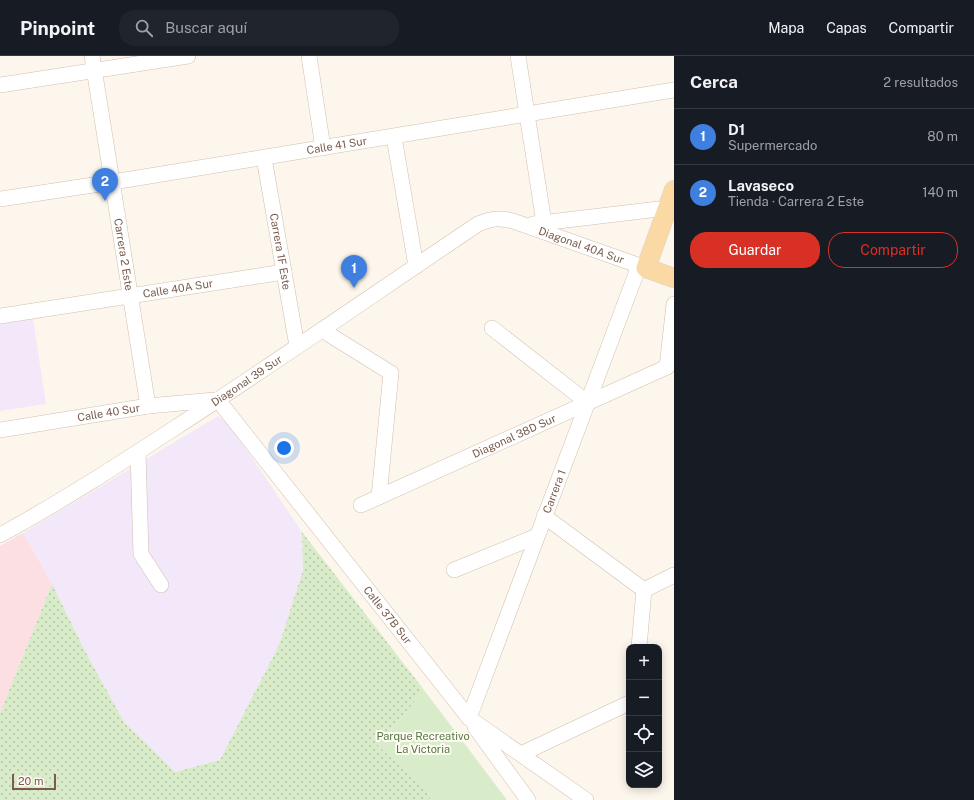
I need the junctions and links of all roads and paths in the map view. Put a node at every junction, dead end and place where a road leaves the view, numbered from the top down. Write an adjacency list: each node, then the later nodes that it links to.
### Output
1 (188, 56): 4 (street)
2 (309, 56): 9 (street)
3 (518, 56): 7 (street)
4 (93, 63): 5 (street); 11 (street, Carrera 2 Este)
5 (0, 85)
6 (674, 90): 7 (street, Calle 41 Sur)
7 (527, 115): 8 (street, Calle 41 Sur); 16 (street)
8 (394, 137): 9 (street, Calle 41 Sur); 18 (street)
9 (323, 148): 10 (street, Calle 41 Sur)
10 (264, 158): 11 (street, Calle 41 Sur); 20 (street, Carrera 1F Este)
11 (112, 182): 13 (street, Calle 41 Sur); 22 (street, Carrera 2 Este)
12 (674, 190): 14 (main road)
13 (0, 199)
14 (667, 208): 16 (street); 19 (main road)
15 (488, 220): 17 (street, Diagonal 40A Sur); 18 (street, Diagonal 39 Sur)
16 (544, 222): 17 (street)
17 (523, 224): 19 (street, Diagonal 40A Sur)
18 (416, 266): 26 (street, Diagonal 39 Sur)
19 (642, 267): 21 (main road, Diagonal 40A Sur); 30 (street, Carrera 1)
20 (284, 272): 22 (street, Calle 40A Sur); 27 (street, Carrera 1F Este)
21 (674, 278)
22 (130, 296): 24 (street, Calle 40A Sur); 31 (street, Carrera 2 Este)
23 (674, 304): 28 (street)
24 (0, 316)
25 (492, 328): 30 (street)
26 (323, 329): 27 (street, Diagonal 39 Sur); 34 (street)
27 (297, 346): 29 (street, Diagonal 39 Sur)
28 (670, 370): 30 (street, Diagonal 38D Sur)
29 (218, 400): 31 (street, Calle 40 Sur); 33 (street, Diagonal 39 Sur); 45 (street, Calle 37B Sur)
30 (588, 403): 34 (street, Diagonal 38D Sur); 36 (street, Carrera 1)
31 (148, 406): 32 (street, Calle 40 Sur)
32 (0, 430)
33 (138, 452): 37 (street, Diagonal 39 Sur); 41 (street)
34 (379, 497): 35 (street, Diagonal 38D Sur)
35 (360, 505)
36 (544, 516): 38 (street, Carrera 1); 42 (street)
37 (0, 534)
38 (537, 536): 39 (street); 45 (street, Carrera 1)
39 (454, 570)
40 (674, 575): 42 (street)
41 (161, 585)
42 (644, 590): 43 (street)
43 (639, 644)
44 (626, 704): 46 (street)
45 (468, 718): 46 (street, Calle 37B Sur); 47 (street)
46 (521, 754): 48 (street, Calle 37B Sur)
47 (528, 800)
48 (586, 800)

